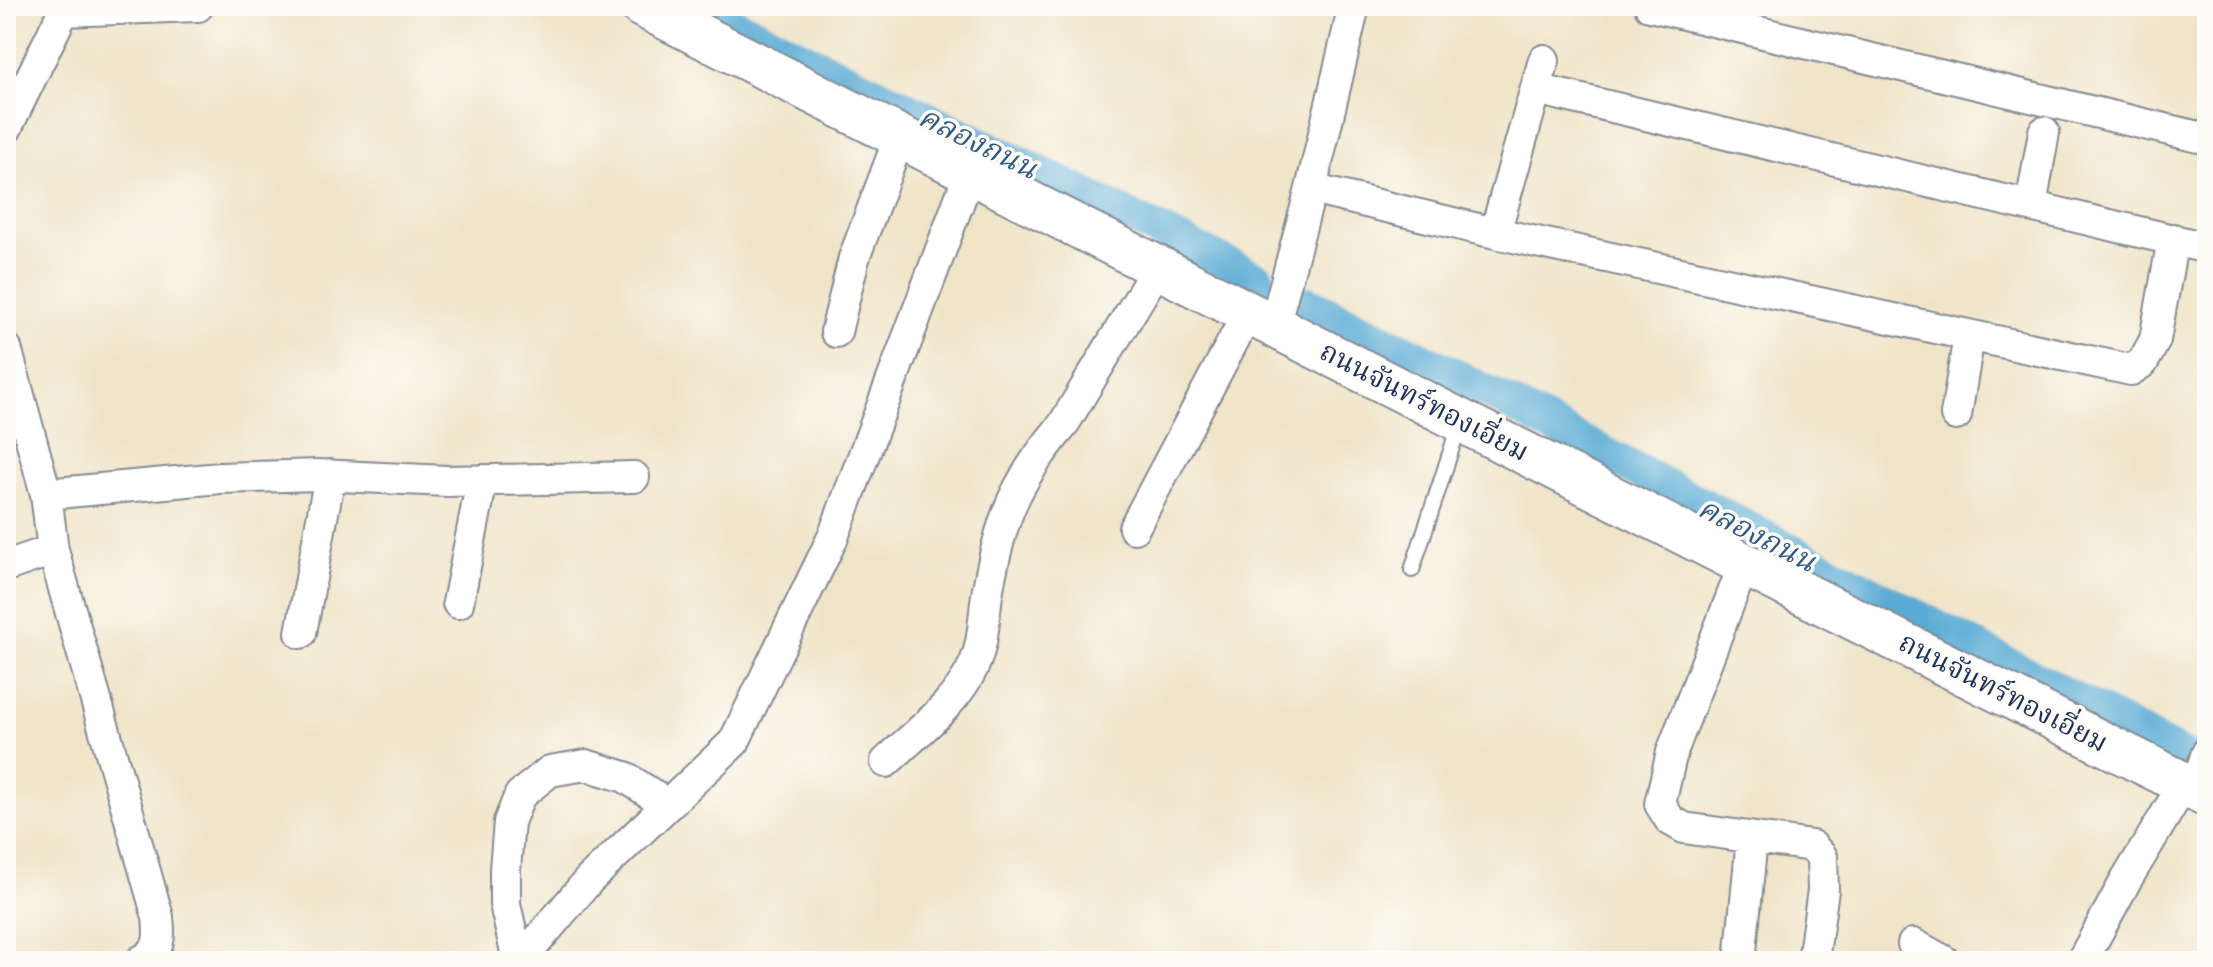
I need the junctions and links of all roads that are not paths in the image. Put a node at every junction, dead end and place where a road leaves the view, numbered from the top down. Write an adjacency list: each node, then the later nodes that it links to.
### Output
1 (198, 6): 5 (street)
2 (642, 6): 10 (street, ถนนจันทร์ทองเอี่ยม)
3 (1354, 6): 13 (street)
4 (1650, 6): 11 (street)
5 (64, 8): 8 (street)
6 (1544, 60): 7 (street)
7 (1536, 89): 14 (street); 15 (street)
8 (6, 129)
9 (2044, 132): 14 (street)
10 (900, 136): 12 (street, ถนนจันทร์ทองเอี่ยม); 20 (street)
11 (2207, 139)
12 (970, 172): 18 (street, ถนนจันทร์ทองเอี่ยม); 38 (street)
13 (1311, 189): 15 (street); 19 (street)
14 (2031, 206): 16 (street)
15 (1495, 233): 21 (street)
16 (2173, 239): 17 (street); 21 (street)
17 (2207, 248)
18 (1158, 267): 19 (street, ถนนจันทร์ทองเอี่ยม); 36 (street)
19 (1261, 320): 24 (street, ถนนจันทร์ทองเอี่ยม); 29 (street)
20 (836, 332)
21 (1969, 336): 23 (street)
22 (6, 348): 28 (street)
23 (1956, 415)
24 (1461, 421): 31 (street, ถนนจันทร์ทองเอี่ยม); 33 (lane)
25 (330, 475): 27 (street); 28 (street); 35 (street)
26 (634, 477): 27 (street)
27 (482, 480): 34 (street)
28 (46, 494): 30 (street)
29 (1134, 528)
30 (53, 550): 32 (street); 41 (street)
31 (1744, 564): 37 (street, ถนนจันทร์ทองเอี่ยม); 39 (street)
32 (6, 566)
33 (1412, 570)
34 (458, 603)
35 (301, 633)
36 (886, 762)
37 (2200, 775): 46 (street)
38 (667, 804): 42 (street); 42 (street)
39 (1752, 839): 43 (street); 44 (street)
40 (1913, 944): 45 (street)
41 (141, 961)
42 (519, 961)
43 (1740, 961)
44 (1813, 961)
45 (1944, 961)
46 (2082, 961)

